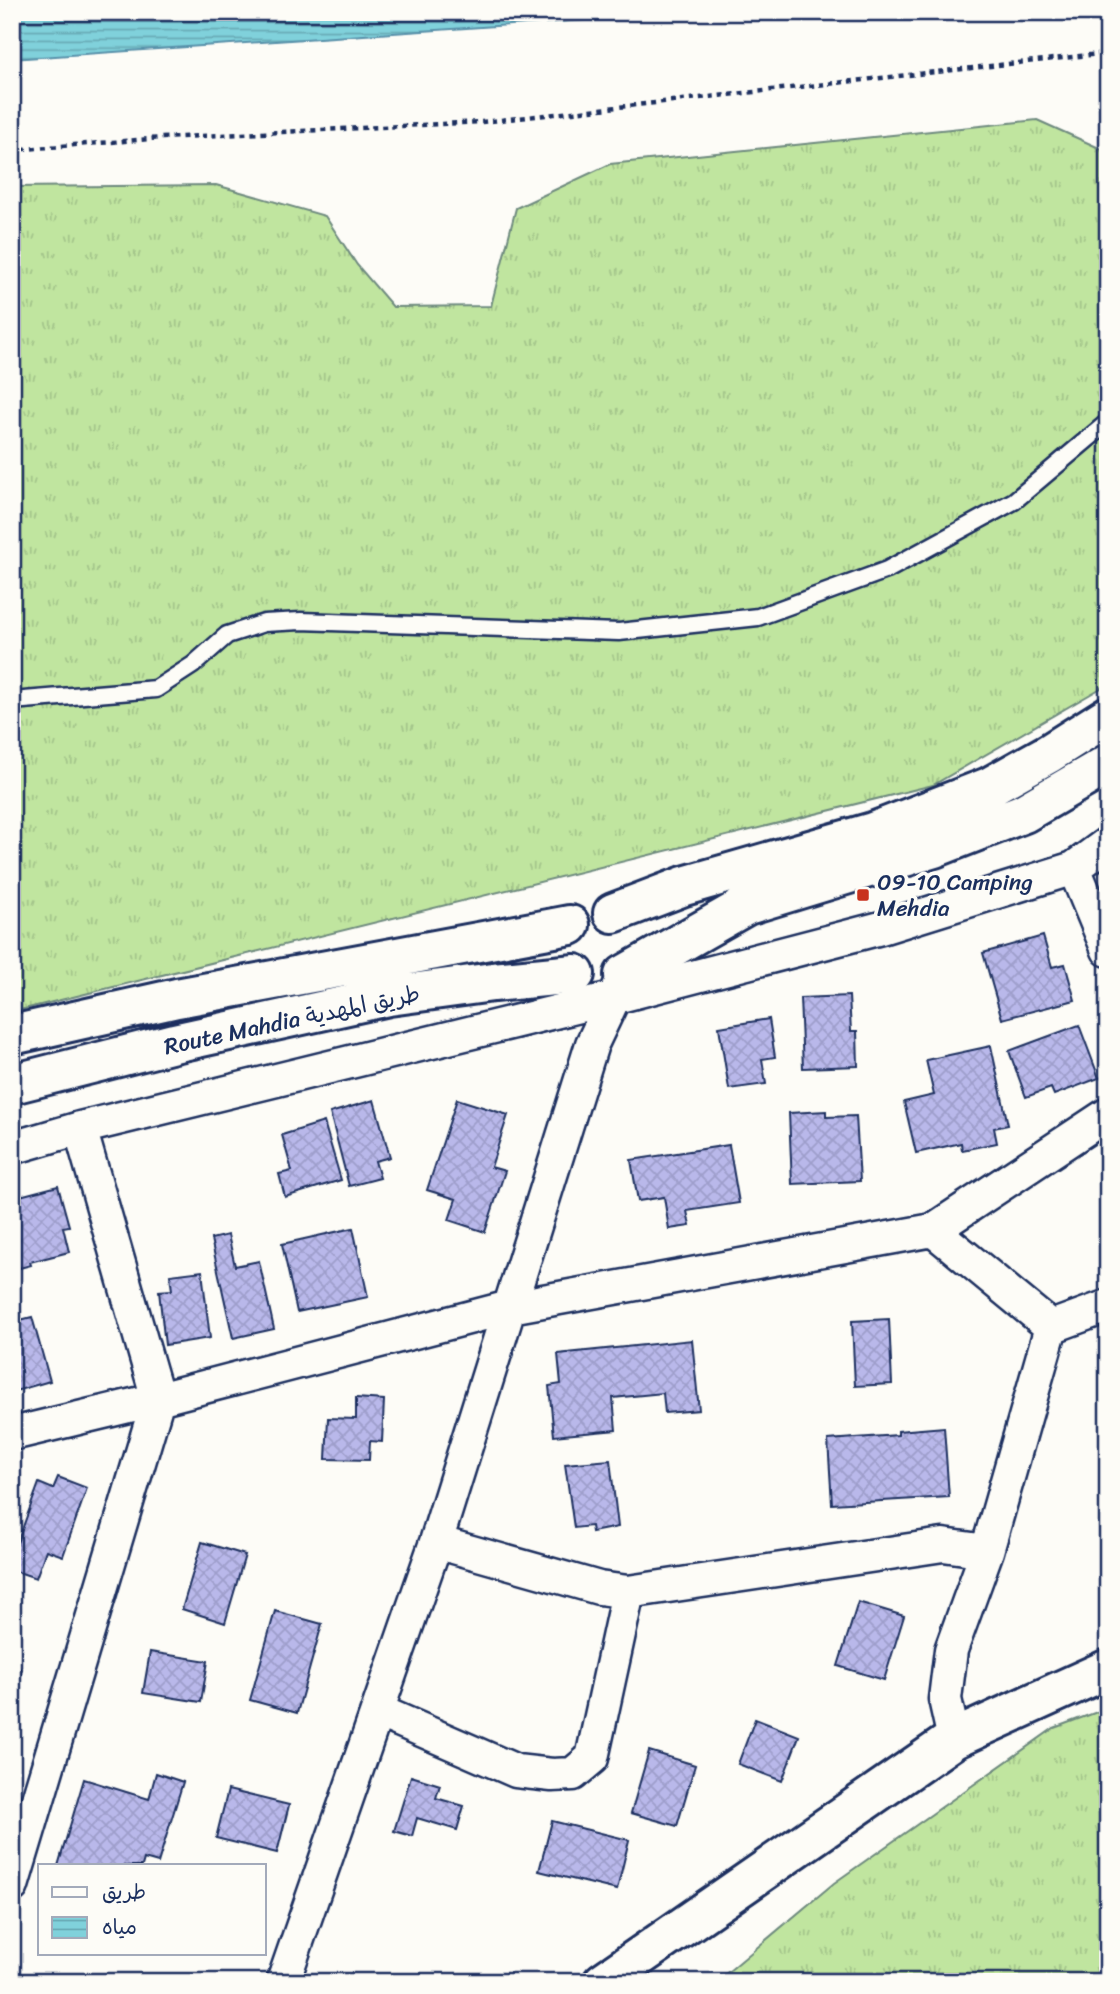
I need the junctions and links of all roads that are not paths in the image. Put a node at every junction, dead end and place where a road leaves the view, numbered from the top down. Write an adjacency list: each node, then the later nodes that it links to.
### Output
1 (1108, 422): 2 (lane)
2 (12, 701)
3 (1108, 716): 7 (street)
4 (1108, 764): 10 (street, Route Mahdia طريق المهدية)
5 (1108, 843): 6 (street)
6 (1074, 868): 9 (street); 10 (street)
7 (613, 913): 8 (street); 10 (street)
8 (570, 925): 10 (street); 11 (street, Route Mahdia طريق المهدية)
9 (1108, 950)
10 (597, 986): 12 (street, Route Mahdia طريق المهدية); 14 (street); 18 (street)
11 (12, 1035)
12 (12, 1084)
13 (1108, 1114): 16 (street)
14 (80, 1128): 15 (street); 20 (street)
15 (12, 1148)
16 (933, 1230): 18 (street); 19 (street)
17 (1108, 1306): 19 (street)
18 (510, 1307): 20 (street); 22 (street)
19 (1051, 1327): 23 (street)
20 (158, 1399): 21 (street); 28 (street)
21 (12, 1434)
22 (436, 1542): 24 (street); 26 (street)
23 (987, 1551): 24 (street); 27 (street)
24 (628, 1592): 26 (street)
25 (1108, 1669): 27 (street)
26 (378, 1711): 29 (street)
27 (954, 1739): 30 (street)
28 (12, 1886)
29 (283, 1982)
30 (603, 1982)

